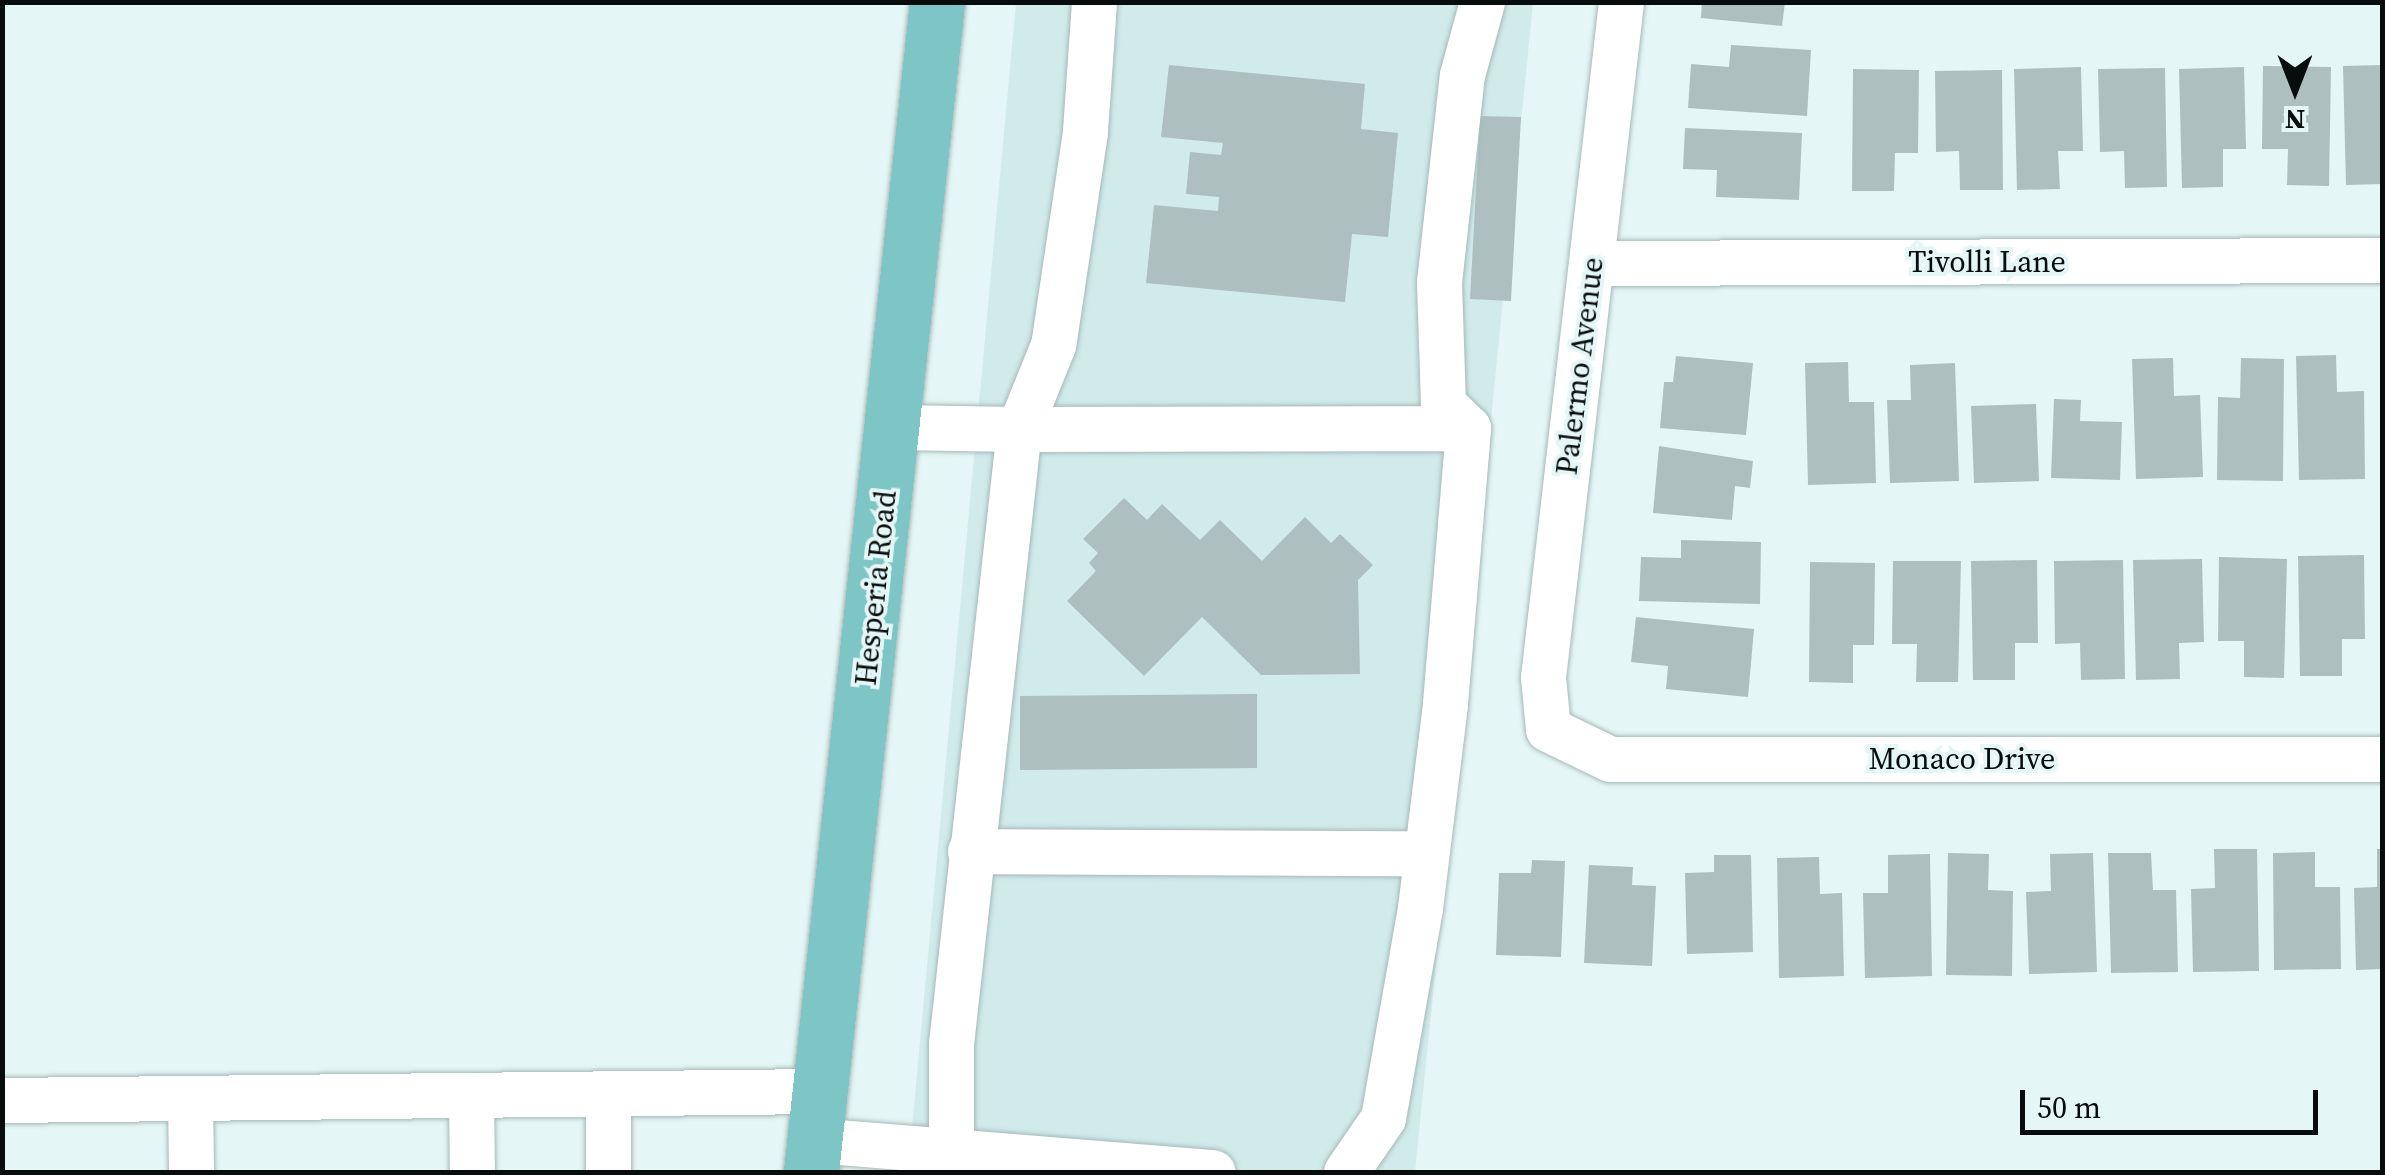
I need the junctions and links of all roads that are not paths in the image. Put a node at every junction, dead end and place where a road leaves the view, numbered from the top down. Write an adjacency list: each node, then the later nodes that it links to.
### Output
1 (937, 2): 7 (main road, Hesperia Road)
2 (1094, 2): 9 (street)
3 (1482, 2): 8 (street)
4 (1621, 2): 6 (street, Palermo Avenue)
5 (2382, 260): 6 (street, Tivolli Lane)
6 (1592, 263): 10 (street, Palermo Avenue)
7 (894, 427): 9 (street); 18 (main road, Hesperia Road)
8 (1468, 428): 9 (street); 13 (street)
9 (1019, 429): 12 (street)
10 (1548, 729): 11 (street, Monaco Drive)
11 (2382, 759)
12 (970, 852): 13 (street); 19 (street)
13 (1426, 853): 24 (street)
14 (608, 1093): 15 (street); 18 (street); 22 (street)
15 (471, 1094): 16 (street); 21 (street)
16 (190, 1098): 17 (street); 20 (street)
17 (2, 1100)
18 (814, 1134): 19 (street)
19 (952, 1160): 23 (street)
20 (191, 1172)
21 (472, 1172)
22 (608, 1172)
23 (1213, 1172)
24 (1346, 1172)

